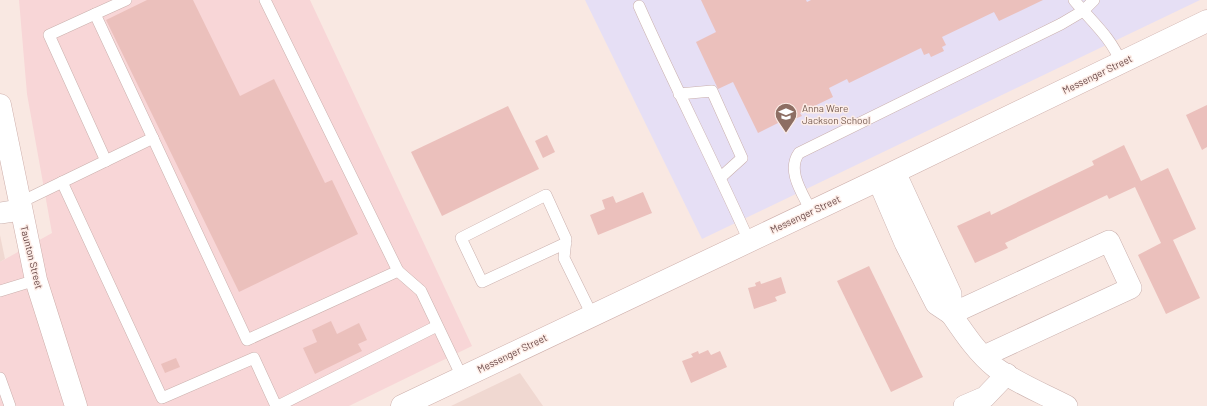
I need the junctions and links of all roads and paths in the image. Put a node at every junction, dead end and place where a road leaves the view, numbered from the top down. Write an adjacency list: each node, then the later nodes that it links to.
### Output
1 (126, 0): 7 (lane)
2 (266, 0): 21 (lane)
3 (1074, 0): 6 (lane)
4 (1094, 0): 6 (lane)
5 (638, 6): 10 (lane)
6 (1083, 11): 9 (lane); 18 (lane)
7 (95, 14): 12 (lane); 13 (lane)
8 (1207, 21): 9 (main road, Messenger Street)
9 (1121, 63): 14 (main road, Messenger Street)
10 (679, 94): 15 (lane); 15 (lane)
11 (0, 105): 17 (main road, Taunton Street)
12 (153, 138): 13 (lane); 27 (lane)
13 (106, 160): 16 (lane)
14 (886, 176): 18 (main road, Messenger Street); 24 (street)
15 (721, 177): 19 (lane)
16 (62, 182): 17 (lane); 29 (lane)
17 (13, 209): 22 (main road, Taunton Street)
18 (811, 211): 19 (main road, Messenger Street)
19 (749, 241): 25 (main road, Messenger Street)
20 (566, 243): 20 (lane); 25 (lane)
21 (398, 271): 26 (lane); 27 (lane)
22 (36, 280): 23 (lane); 35 (main road, Taunton Street)
23 (0, 291)
24 (951, 314): 28 (street); 28 (street)
25 (592, 315): 31 (main road, Messenger Street)
26 (437, 326): 31 (lane); 36 (lane)
27 (247, 340): 29 (lane)
28 (984, 356): 30 (street)
29 (254, 358): 36 (lane)
30 (1007, 374): 38 (street); 39 (street)
31 (462, 377): 33 (main road, Messenger Street)
32 (0, 378): 34 (lane)
33 (427, 401): 37 (main road, Messenger Street)
34 (10, 406)
35 (76, 406)
36 (277, 406)
37 (402, 406)
38 (964, 406)
39 (1067, 406)

